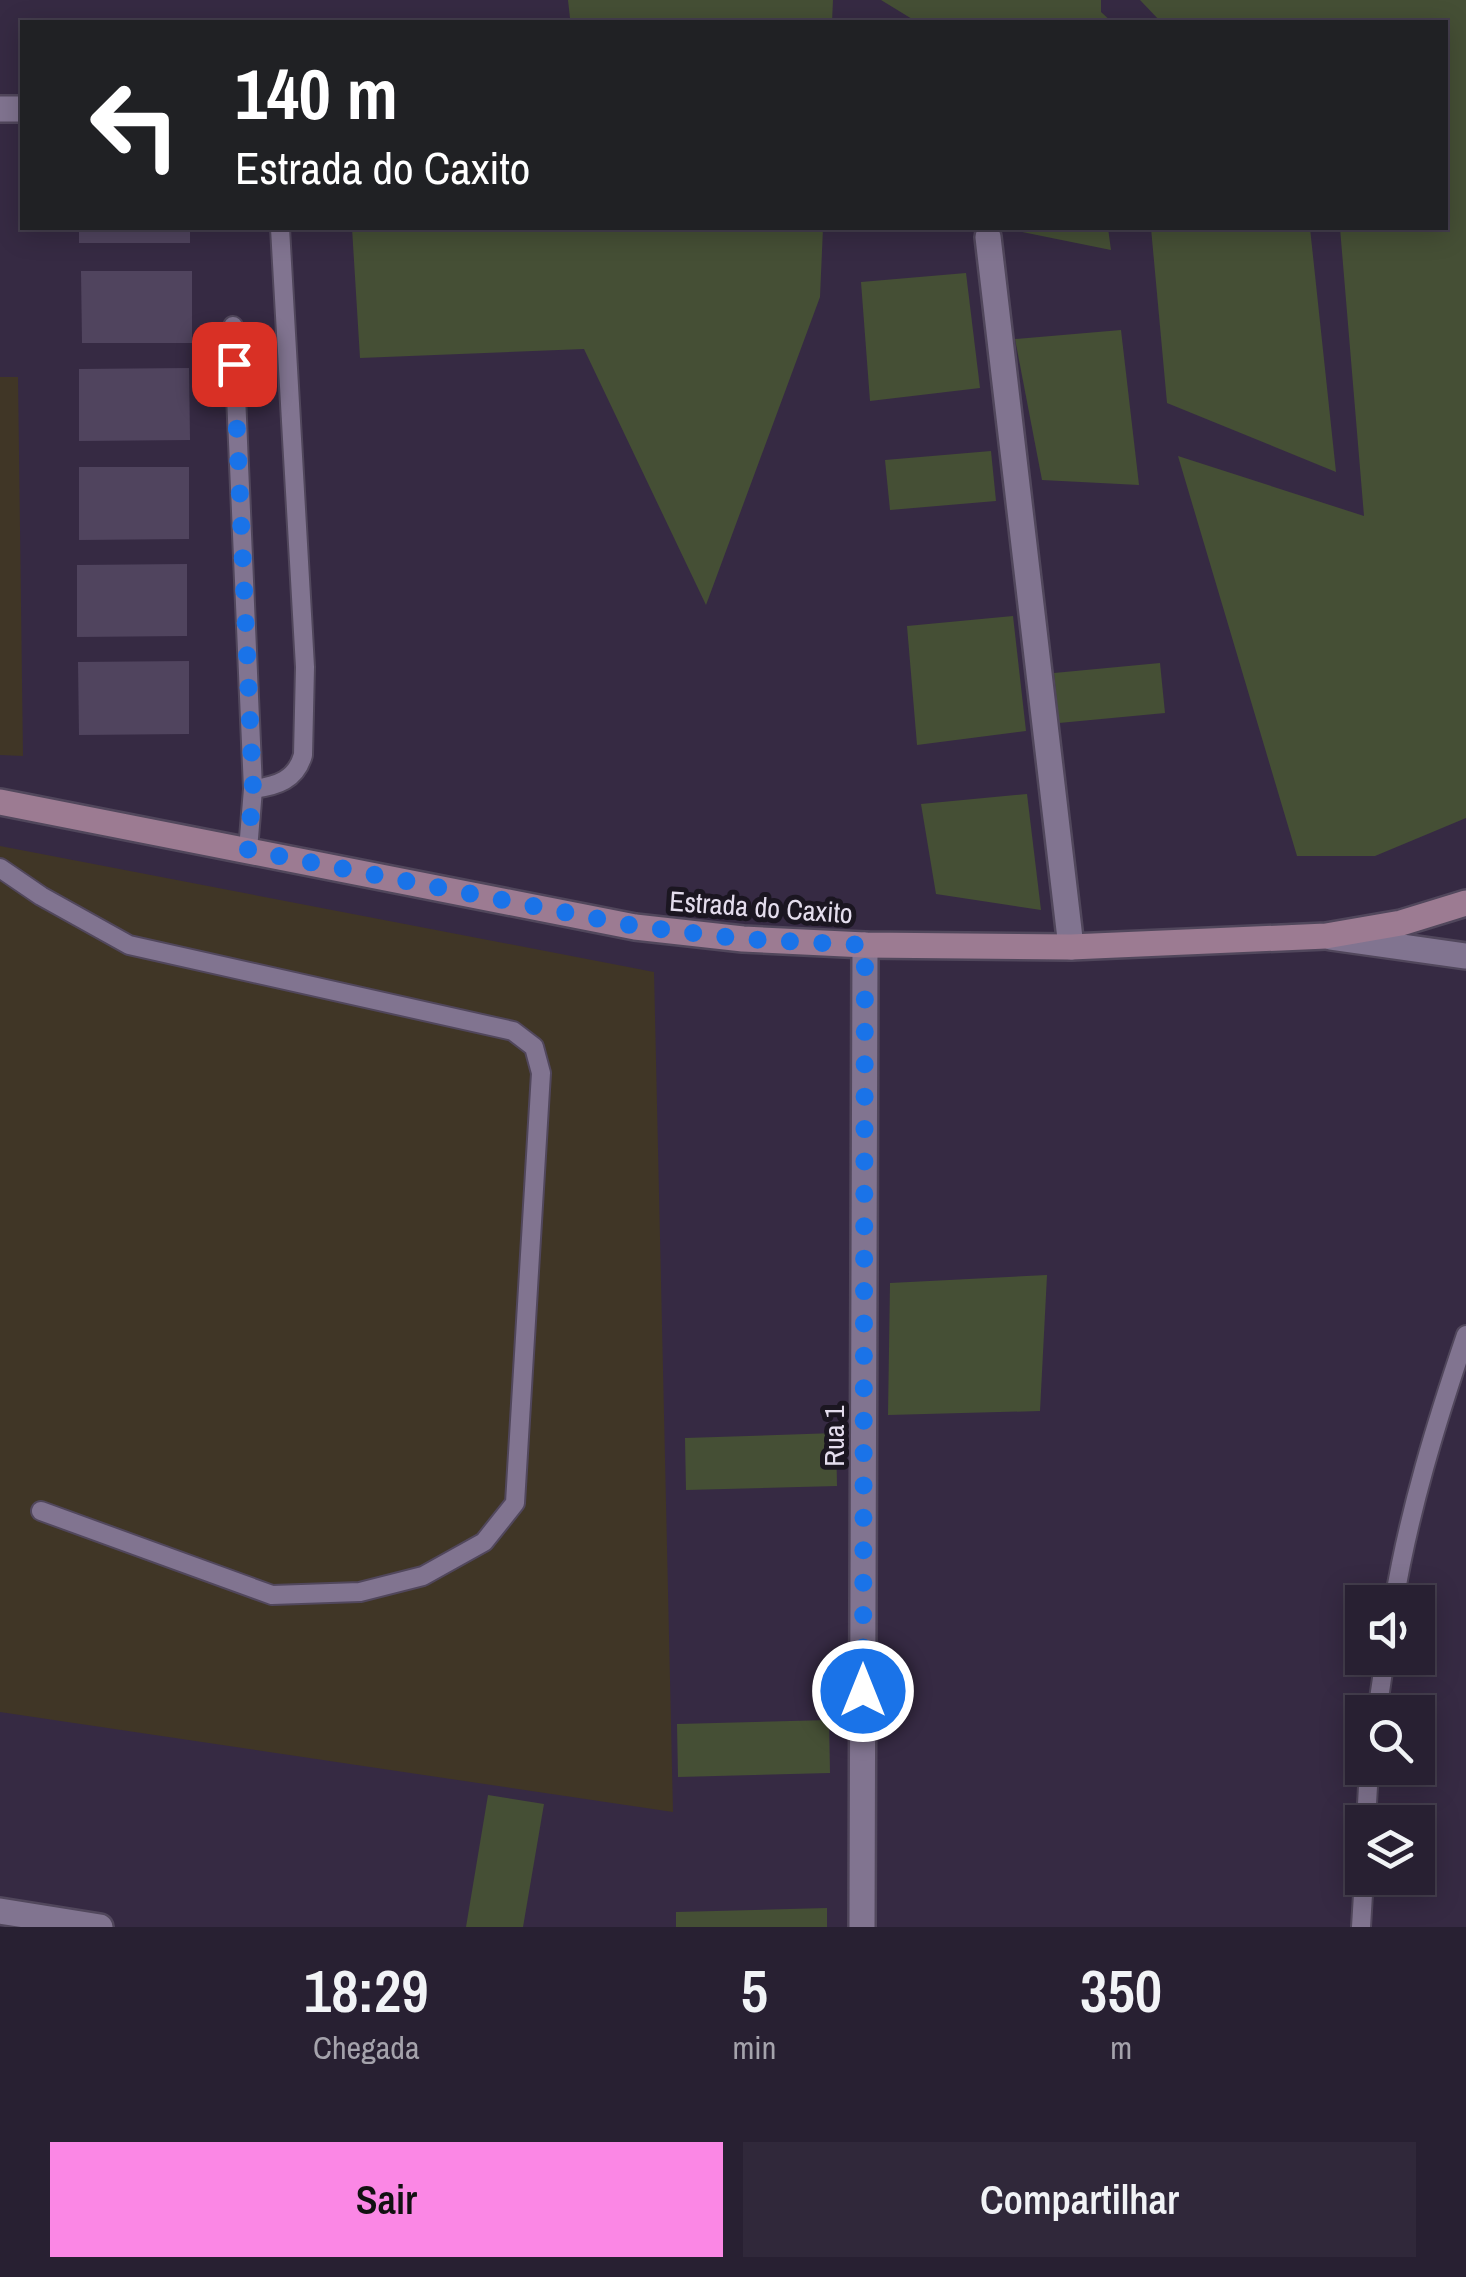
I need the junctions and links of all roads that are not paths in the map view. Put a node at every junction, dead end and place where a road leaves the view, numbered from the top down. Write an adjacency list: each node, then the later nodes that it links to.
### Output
1 (280, 230): 4 (lane)
2 (988, 237): 11 (street)
3 (233, 326): 4 (lane)
4 (253, 788): 6 (lane)
5 (0, 802): 6 (main road, Estrada do Caxito)
6 (248, 850): 10 (main road, Estrada do Caxito)
7 (0, 868): 14 (lane)
8 (1466, 903): 9 (main road, Estrada do Caxito)
9 (1326, 936): 11 (main road, Estrada do Caxito); 12 (street)
10 (865, 945): 11 (main road, Estrada do Caxito); 19 (street, Rua 1)
11 (1071, 947)
12 (1466, 956)
13 (1466, 1335): 15 (lane)
14 (41, 1511)
15 (1397, 1585)
16 (1363, 1895): 20 (lane)
17 (0, 1911): 18 (street)
18 (100, 1927)
19 (862, 1927)
20 (1361, 1927)

